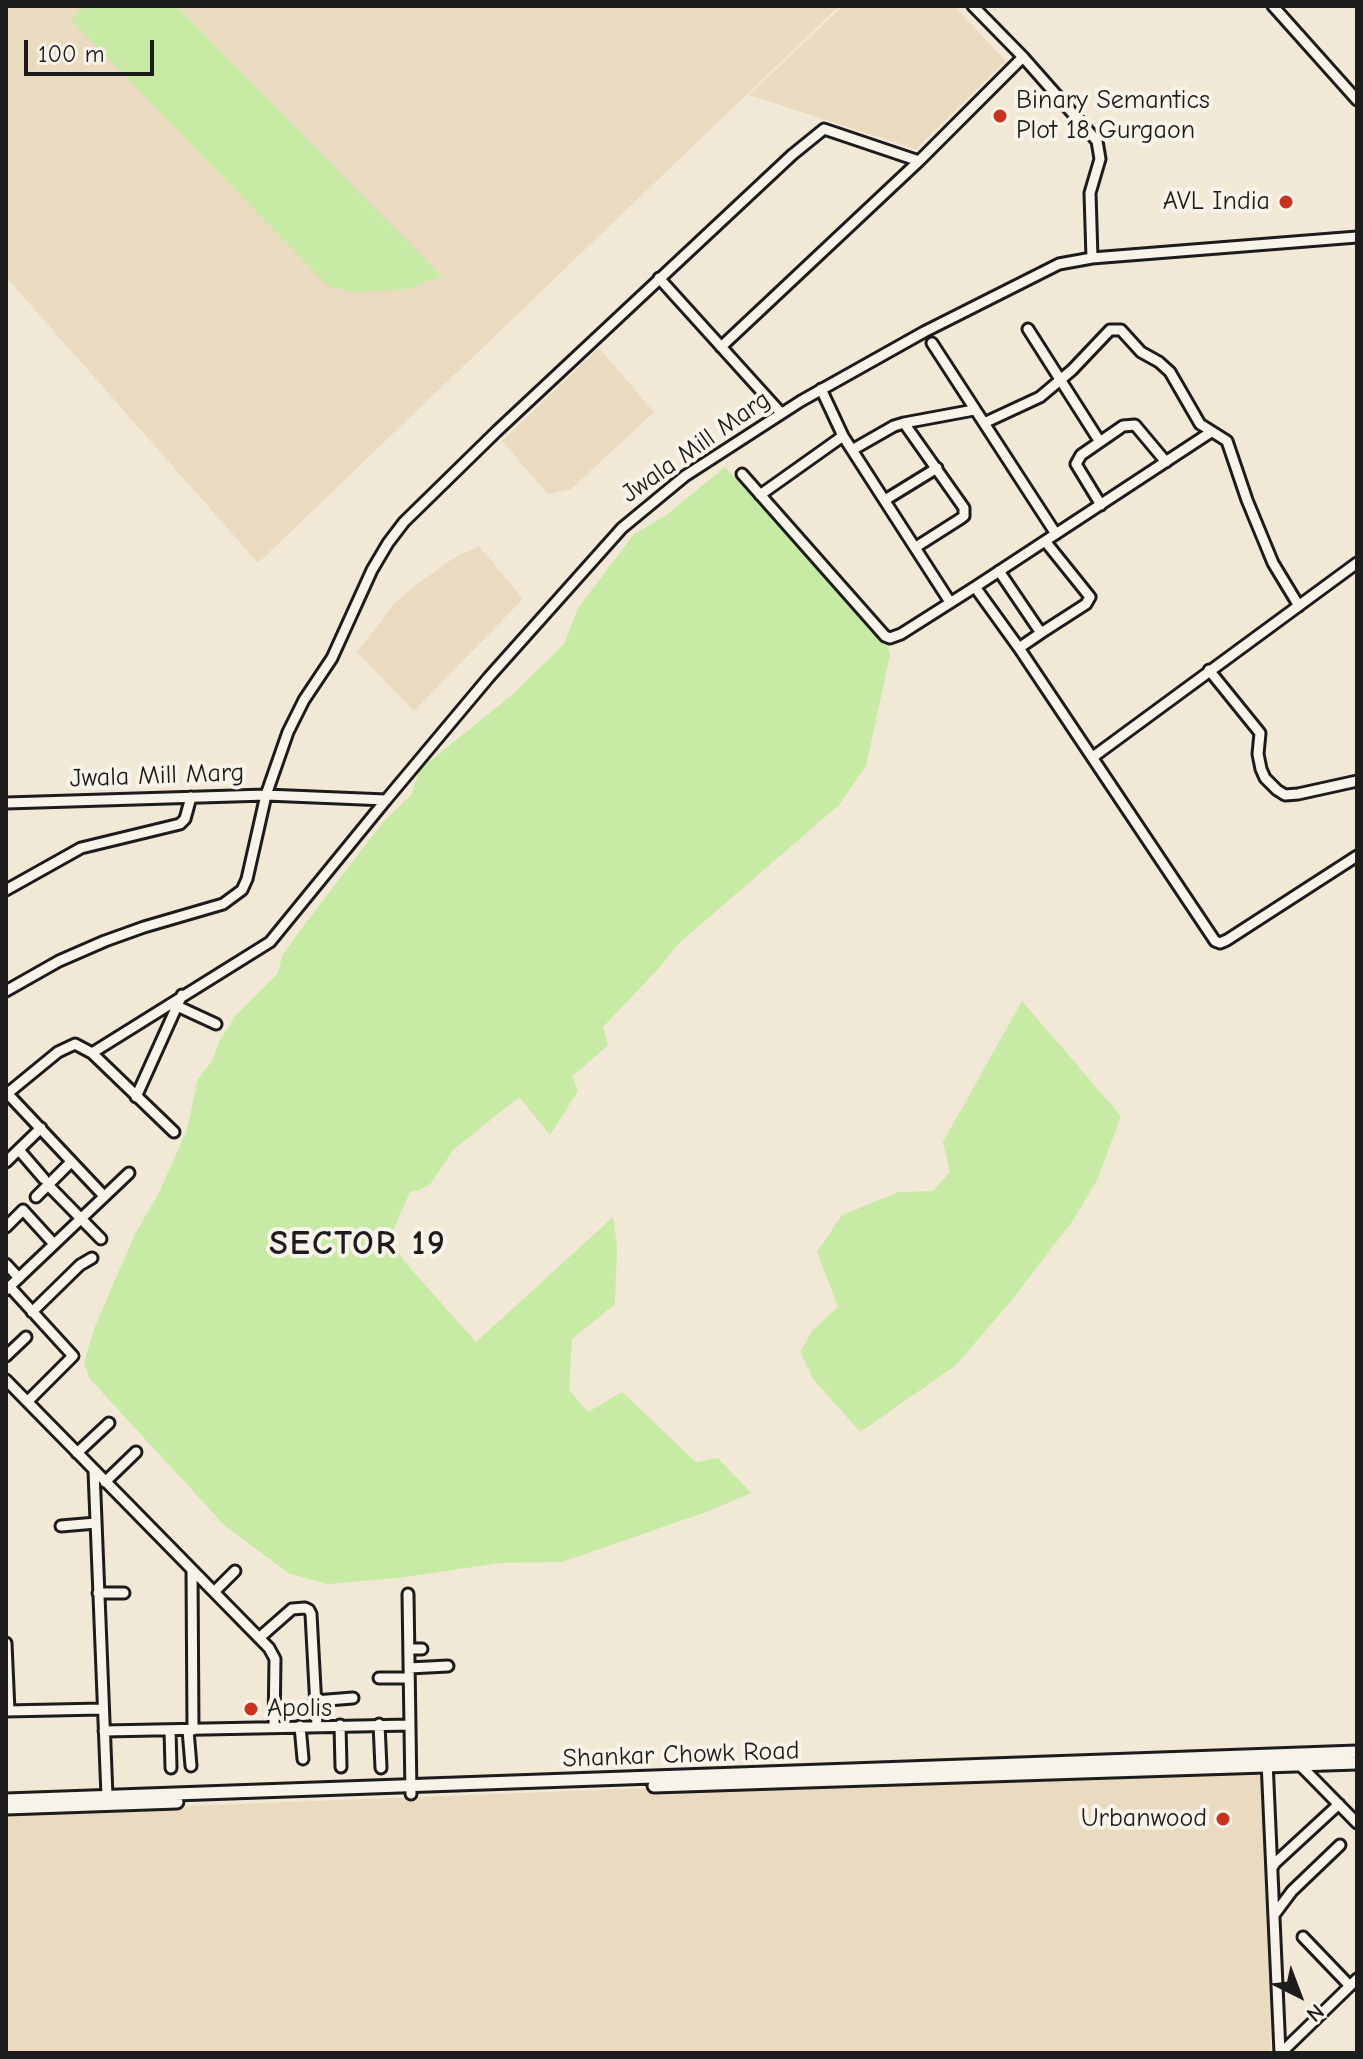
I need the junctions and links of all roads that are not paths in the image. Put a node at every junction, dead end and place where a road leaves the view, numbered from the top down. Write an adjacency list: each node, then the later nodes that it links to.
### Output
1 (973, 6): 3 (street)
2 (1273, 6): 4 (street)
3 (1023, 57): 5 (street); 7 (street)
4 (1357, 100)
5 (919, 161): 8 (street); 11 (street)
6 (1357, 237): 7 (street, Jwala Mill Marg)
7 (1092, 258): 13 (street, Jwala Mill Marg)
8 (659, 278): 11 (street); 41 (street)
9 (1028, 329): 12 (street)
10 (932, 343): 14 (street)
11 (721, 347): 15 (street)
12 (1059, 381): 17 (street); 18 (street); 20 (street)
13 (821, 389): 15 (street, Jwala Mill Marg); 19 (street)
14 (974, 410): 16 (street); 17 (street)
15 (781, 413): 43 (street, Jwala Mill Marg)
16 (904, 423): 21 (street); 23 (street)
17 (984, 423): 28 (street)
18 (1211, 432): 22 (street); 35 (street)
19 (843, 436): 21 (street); 25 (street)
20 (1100, 442): 22 (street); 27 (street)
21 (852, 450): 26 (street)
22 (1166, 462): 27 (street)
23 (937, 468): 26 (street); 30 (street)
24 (742, 474): 25 (street)
25 (760, 495): 34 (street)
26 (885, 500): 30 (street)
27 (1101, 505): 28 (street)
28 (1056, 534): 29 (street)
29 (1045, 541): 32 (street); 36 (street)
30 (916, 547): 34 (street)
31 (1357, 563): 35 (street)
32 (999, 571): 33 (street); 36 (street)
33 (975, 587): 34 (street); 37 (street)
34 (950, 602)
35 (1299, 606): 38 (street)
36 (1041, 633): 37 (street)
37 (1019, 648): 39 (street)
38 (1209, 670): 39 (street); 40 (street)
39 (1093, 757): 45 (street)
40 (1357, 781)
41 (266, 795): 42 (street, Jwala Mill Marg); 43 (street, Jwala Mill Marg); 47 (street)
42 (191, 797): 44 (street, Jwala Mill Marg); 46 (street)
43 (386, 800): 48 (street)
44 (6, 803)
45 (1357, 856)
46 (6, 890)
47 (6, 991)
48 (182, 995): 49 (street); 51 (street)
49 (177, 1006): 50 (street); 53 (street)
50 (216, 1024)
51 (92, 1053): 52 (street); 53 (street)
52 (7, 1093): 54 (street)
53 (136, 1097): 55 (street)
54 (41, 1128): 56 (street); 58 (street)
55 (174, 1132)
56 (19, 1150): 57 (street); 60 (street)
57 (6, 1162)
58 (71, 1162): 60 (street); 61 (street)
59 (129, 1173): 61 (street)
60 (46, 1182): 62 (street); 63 (street)
61 (103, 1195): 63 (street)
62 (36, 1197)
63 (81, 1217): 65 (street); 66 (street)
64 (6, 1227): 66 (street)
65 (101, 1239)
66 (54, 1244): 69 (street)
67 (92, 1258): 71 (street)
68 (6, 1264): 69 (street)
69 (19, 1278): 70 (street)
70 (8, 1288): 71 (street)
71 (32, 1312): 75 (street)
72 (26, 1337): 73 (street)
73 (6, 1356)
74 (6, 1381): 75 (street)
75 (28, 1401): 78 (street)
76 (109, 1423): 78 (street)
77 (136, 1452): 80 (street)
78 (77, 1453): 79 (street)
79 (94, 1471): 80 (street); 81 (street)
80 (105, 1482): 83 (street)
81 (96, 1523): 82 (street); 86 (street)
82 (61, 1526)
83 (192, 1570): 85 (street); 107 (street)
84 (235, 1571): 85 (street)
85 (214, 1592): 89 (street)
86 (98, 1593): 87 (street); 98 (street)
87 (124, 1593)
88 (408, 1594): 91 (street)
89 (259, 1638): 97 (street); 105 (street)
90 (6, 1643): 99 (street)
91 (409, 1649): 92 (street); 94 (street)
92 (422, 1649)
93 (448, 1666): 94 (street)
94 (409, 1673): 95 (street); 102 (street)
95 (379, 1678)
96 (353, 1698): 97 (street)
97 (315, 1701): 104 (street)
98 (102, 1709): 99 (street); 108 (street)
99 (7, 1711)
100 (379, 1724): 101 (street); 102 (street); 117 (street)
101 (340, 1725): 104 (street); 115 (street)
102 (410, 1725): 118 (street)
103 (300, 1726): 104 (street); 105 (street); 110 (street)
104 (317, 1726)
105 (274, 1727): 107 (street)
106 (170, 1730): 107 (street); 108 (street); 116 (street)
107 (191, 1730): 114 (street)
108 (104, 1731): 119 (street)
109 (1357, 1752): 111 (main road, Shankar Chowk Road)
110 (303, 1759)
111 (1267, 1760): 112 (main road, Shankar Chowk Road); 118 (main road, Shankar Chowk Road); 125 (street)
112 (1298, 1763): 113 (main road, Shankar Chowk Road); 121 (street)
113 (1357, 1763)
114 (191, 1766)
115 (341, 1767)
116 (171, 1768)
117 (381, 1768)
118 (411, 1791): 119 (main road, Shankar Chowk Road); 122 (main road, Shankar Chowk Road)
119 (107, 1796): 120 (main road, Shankar Chowk Road)
120 (6, 1800)
121 (1339, 1804): 123 (street); 125 (street)
122 (6, 1808)
123 (1357, 1823)
124 (1340, 1845): 126 (street)
125 (1272, 1869): 126 (street)
126 (1274, 1916): 129 (street)
127 (1303, 1937): 128 (street)
128 (1353, 1983): 129 (street)
129 (1280, 2053)

